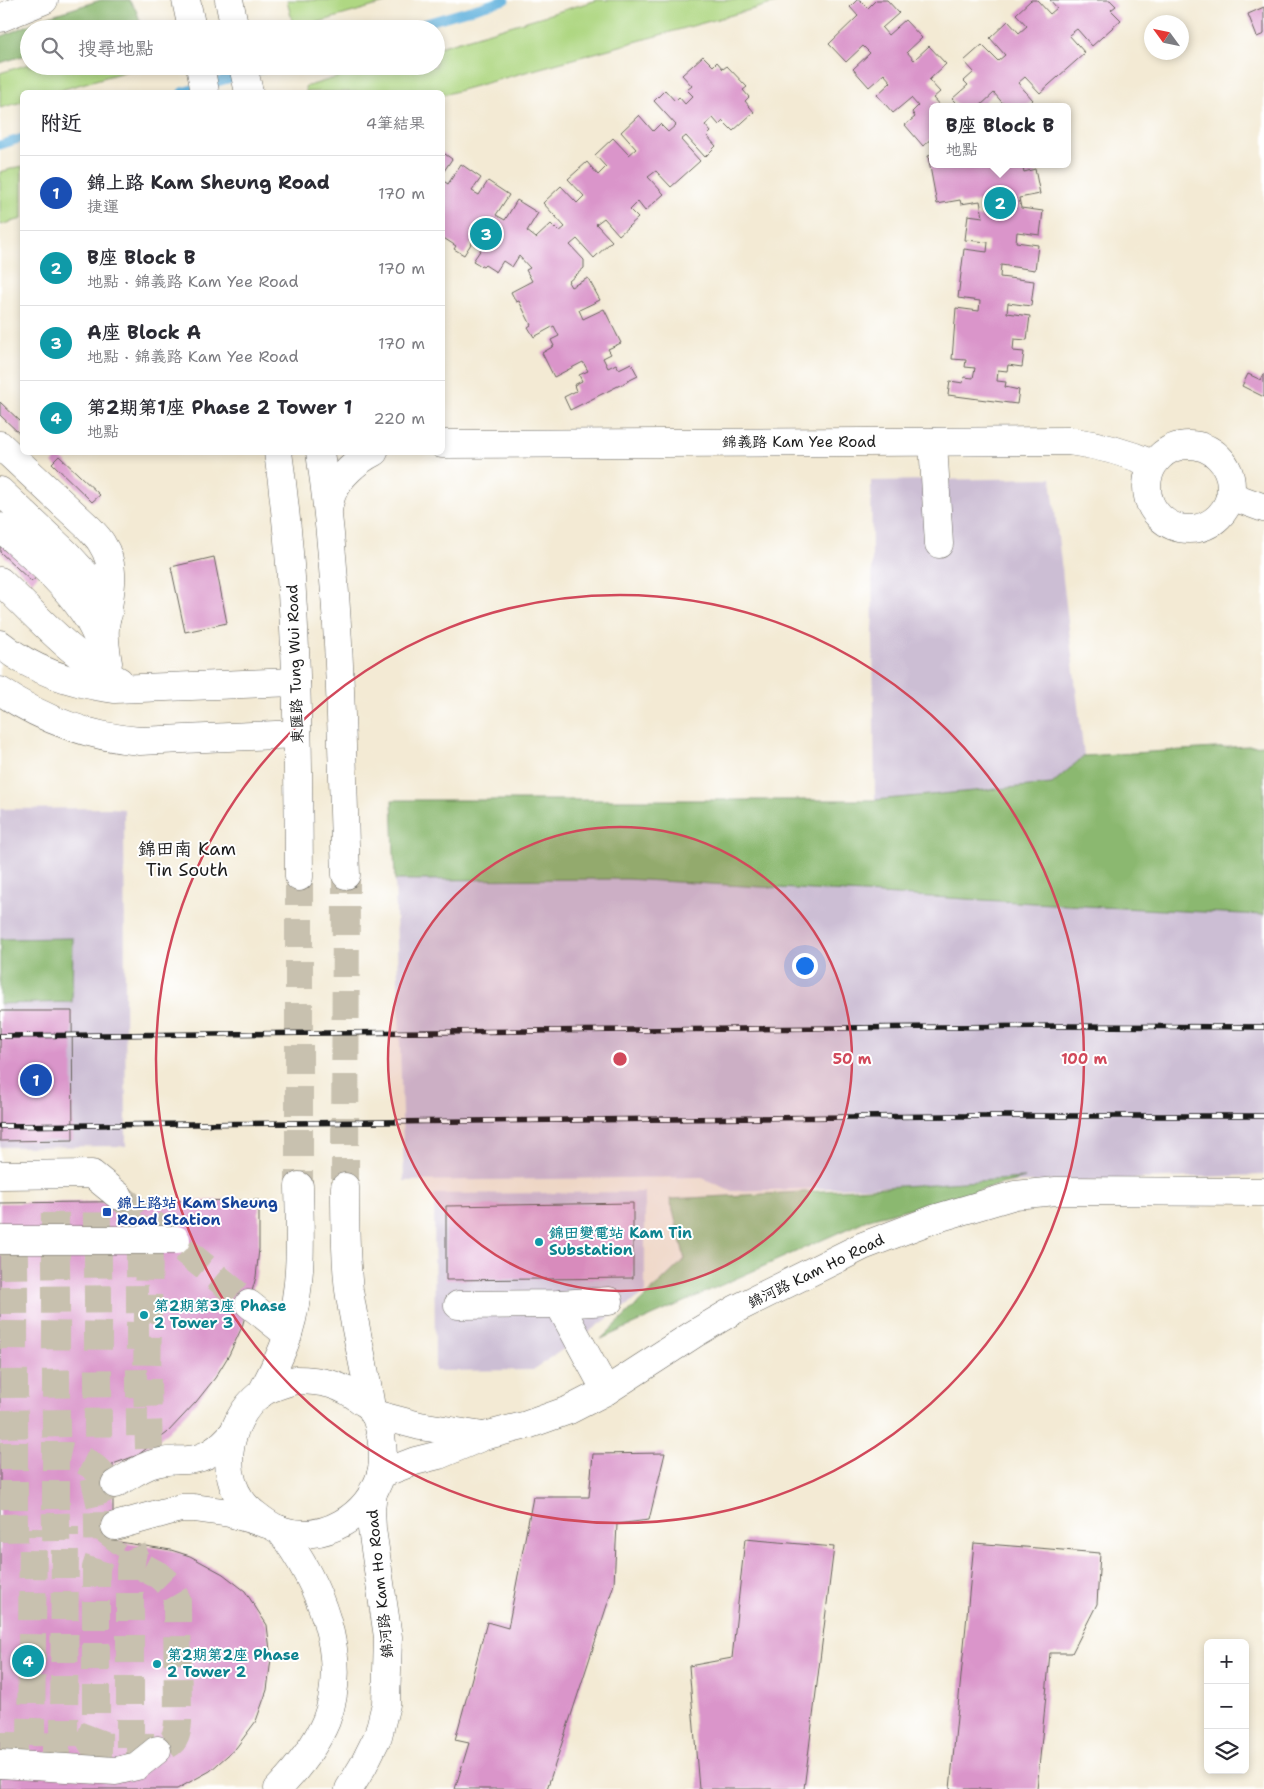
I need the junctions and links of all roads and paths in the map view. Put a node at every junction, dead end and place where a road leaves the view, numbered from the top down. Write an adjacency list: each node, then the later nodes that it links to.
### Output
1 (44, 0): 4 (street)
2 (186, 0): 5 (street)
3 (229, 0): 6 (street)
4 (0, 18)
5 (190, 20)
6 (233, 20)
7 (202, 75): 9 (street)
8 (245, 75): 10 (street)
9 (206, 90)
10 (249, 90)
11 (933, 442): 12 (street, 錦義路 Kam Yee Road); 17 (street, 錦義路 Kam Yee Road); 23 (street)
12 (445, 444)
13 (0, 445): 25 (street)
14 (278, 455): 28 (street, 東匯路 Tung Wui Road)
15 (320, 455): 21 (street)
16 (370, 455): 21 (street)
17 (1153, 464): 19 (street); 19 (street)
18 (0, 491): 25 (street)
19 (1231, 496): 20 (street)
20 (1264, 508)
21 (328, 510): 32 (street)
22 (0, 527): 27 (street)
23 (939, 544)
24 (0, 581): 29 (street)
25 (108, 614): 27 (street)
26 (0, 644): 29 (street)
27 (108, 663): 29 (street)
28 (296, 682): 29 (street); 31 (street, 東匯路 Tung Wui Road)
29 (134, 687)
30 (0, 691): 31 (street)
31 (297, 734): 33 (street, 東匯路 Tung Wui Road)
32 (346, 876)
33 (299, 877)
34 (0, 1174): 38 (street)
35 (300, 1186): 45 (street)
36 (345, 1187): 48 (street)
37 (1264, 1192): 46 (street, 錦河路 Kam Ho Road)
38 (119, 1196)
39 (0, 1240): 40 (street, bridge)
40 (176, 1240)
41 (609, 1301): 43 (street)
42 (250, 1304): 45 (street)
43 (559, 1304): 44 (street); 46 (street)
44 (458, 1305)
45 (288, 1335): 47 (street)
46 (606, 1391): 50 (street, 錦河路 Kam Ho Road)
47 (261, 1394): 48 (street); 49 (street)
48 (373, 1411): 50 (street, 錦河路 Kam Ho Road); 51 (street)
49 (233, 1433): 52 (street); 53 (street)
50 (484, 1436): 51 (street, 錦河路 Kam Ho Road)
51 (377, 1482): 53 (street); 58 (street, 錦河路 Kam Ho Road)
52 (115, 1484)
53 (273, 1526): 54 (street); 57 (street)
54 (121, 1535)
55 (157, 1750): 56 (street)
56 (0, 1764)
57 (278, 1789)
58 (349, 1789)

